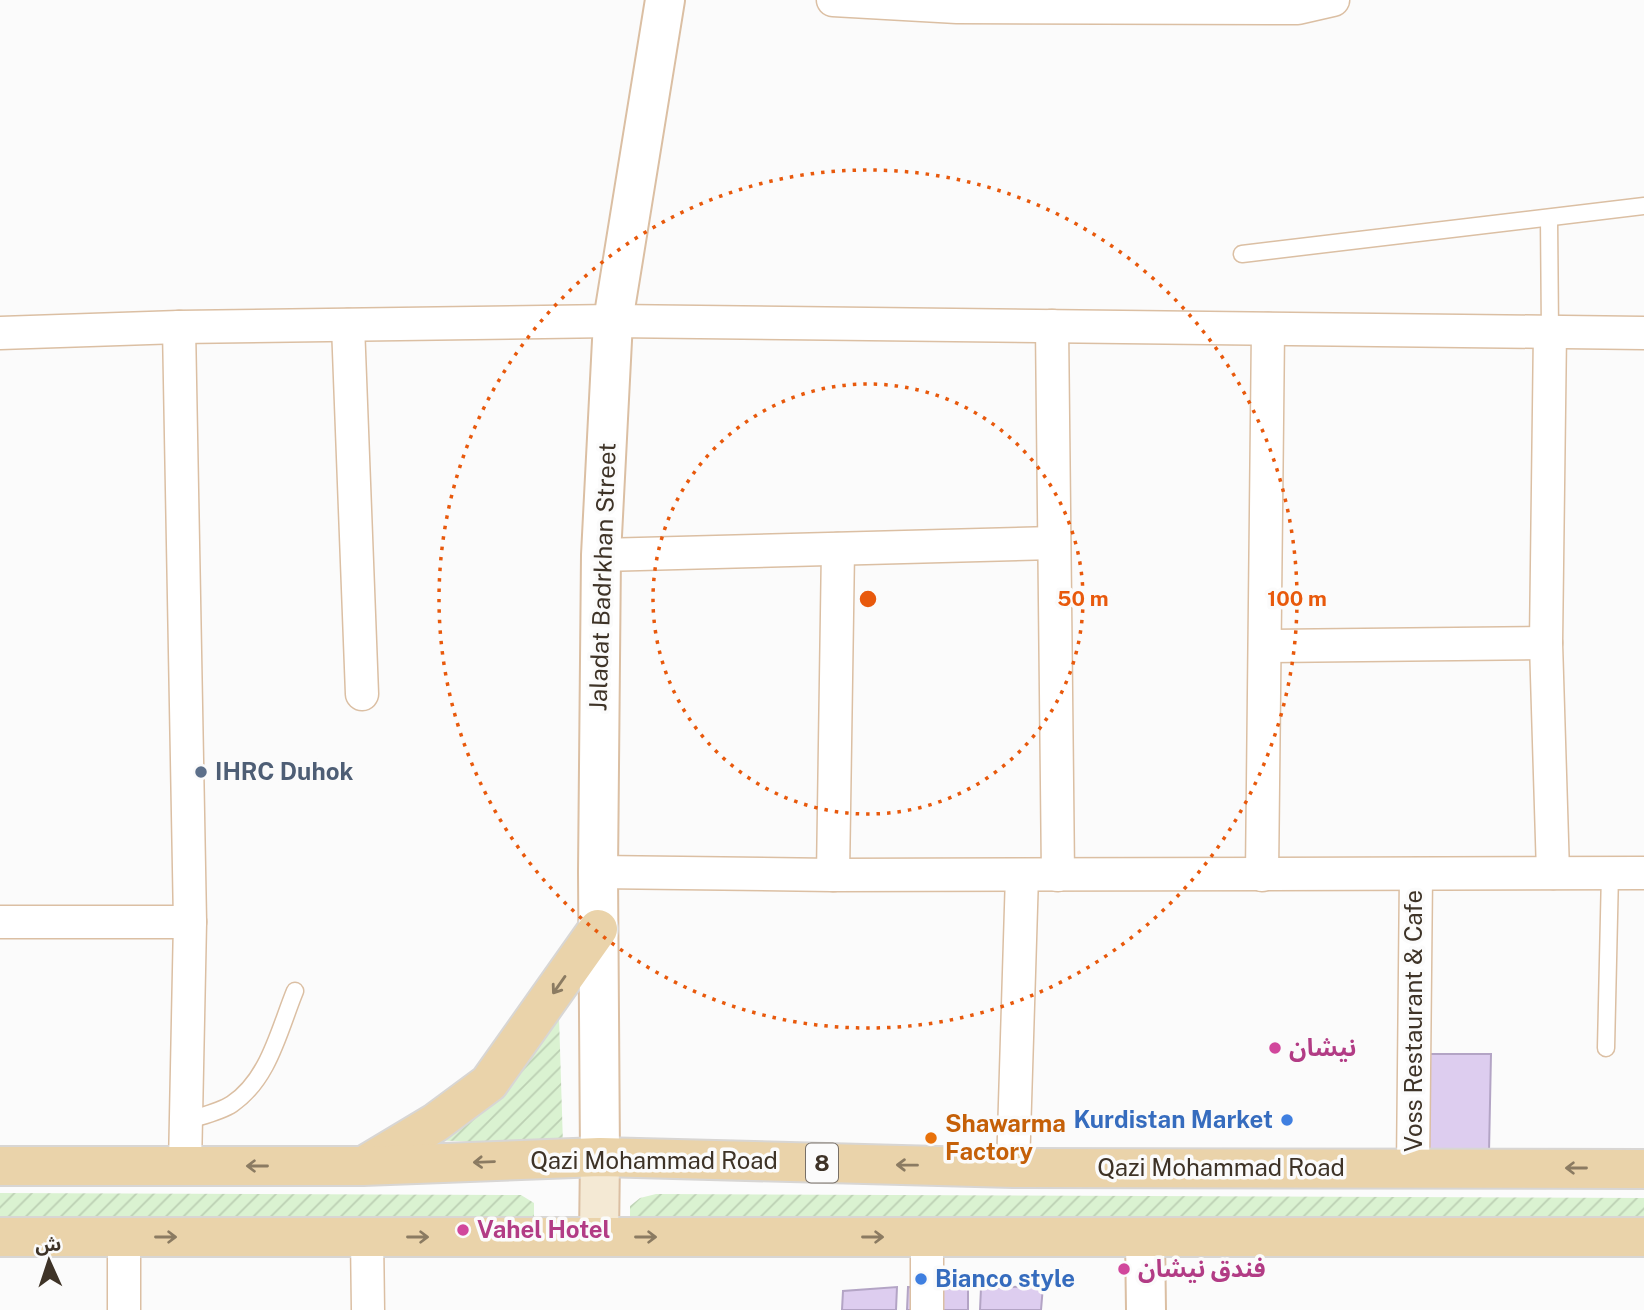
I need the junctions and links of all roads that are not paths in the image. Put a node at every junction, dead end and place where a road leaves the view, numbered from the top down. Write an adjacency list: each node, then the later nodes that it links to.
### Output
1 (665, 0): 8 (street, Jaladat Badrkhan Street)
2 (833, 0): 4 (street)
3 (1333, 0): 4 (street)
4 (957, 4)
5 (1644, 206): 6 (lane)
6 (1549, 218): 7 (lane); 13 (lane)
7 (1242, 254)
8 (613, 321): 9 (street); 10 (street); 18 (street, Jaladat Badrkhan Street)
9 (348, 325): 11 (street); 21 (street)
10 (1052, 326): 12 (street); 16 (street)
11 (179, 327): 15 (street); 32 (street)
12 (1268, 329): 13 (street); 20 (street)
13 (1549, 331): 14 (street); 19 (street)
14 (1644, 332)
15 (0, 333)
16 (1054, 543): 17 (street); 26 (street)
17 (838, 549): 18 (street); 28 (street)
18 (601, 555): 22 (street, Jaladat Badrkhan Street)
19 (1546, 643): 20 (street); 23 (street)
20 (1265, 646): 30 (street)
21 (362, 694)
22 (598, 872): 28 (street); 33 (street, Jaladat Badrkhan Street)
23 (1553, 873): 24 (street); 27 (street)
24 (1610, 873): 25 (street); 35 (lane)
25 (1644, 873)
26 (1058, 874): 29 (street); 30 (street)
27 (1416, 874): 30 (street); 42 (street, Voss Restaurant & Cafe)
28 (833, 875): 29 (street)
29 (1022, 875): 41 (street)
30 (1262, 875)
31 (0, 922): 32 (street)
32 (190, 922): 36 (street)
33 (598, 929): 37 (street, Jaladat Badrkhan Street); 40 (main road, one-way to 40)
34 (295, 991): 36 (lane)
35 (1606, 1048)
36 (186, 1121): 39 (street)
37 (600, 1157): 40 (main road, Qazi Mohammad Road / 8, one-way to 40); 41 (main road, Qazi Mohammad Road / 8, one-way to 37); 47 (main road)
38 (0, 1166): 39 (main road, Qazi Mohammad Road / 8)
39 (185, 1166): 40 (main road, Qazi Mohammad Road / 8, one-way to 39)
40 (363, 1167)
41 (1013, 1168): 42 (main road, Qazi Mohammad Road / 8)
42 (1413, 1168): 43 (main road, Qazi Mohammad Road / 8, one-way to 42)
43 (1644, 1168)
44 (0, 1237): 45 (main road)
45 (124, 1237): 46 (main road, one-way to 46); 51 (street)
46 (367, 1237): 47 (main road, one-way to 47); 52 (street)
47 (599, 1237): 48 (main road, one-way to 48)
48 (927, 1237): 49 (main road); 53 (street)
49 (1145, 1237): 50 (main road); 54 (street)
50 (1644, 1237)
51 (124, 1310)
52 (368, 1310)
53 (927, 1310)
54 (1146, 1310)

